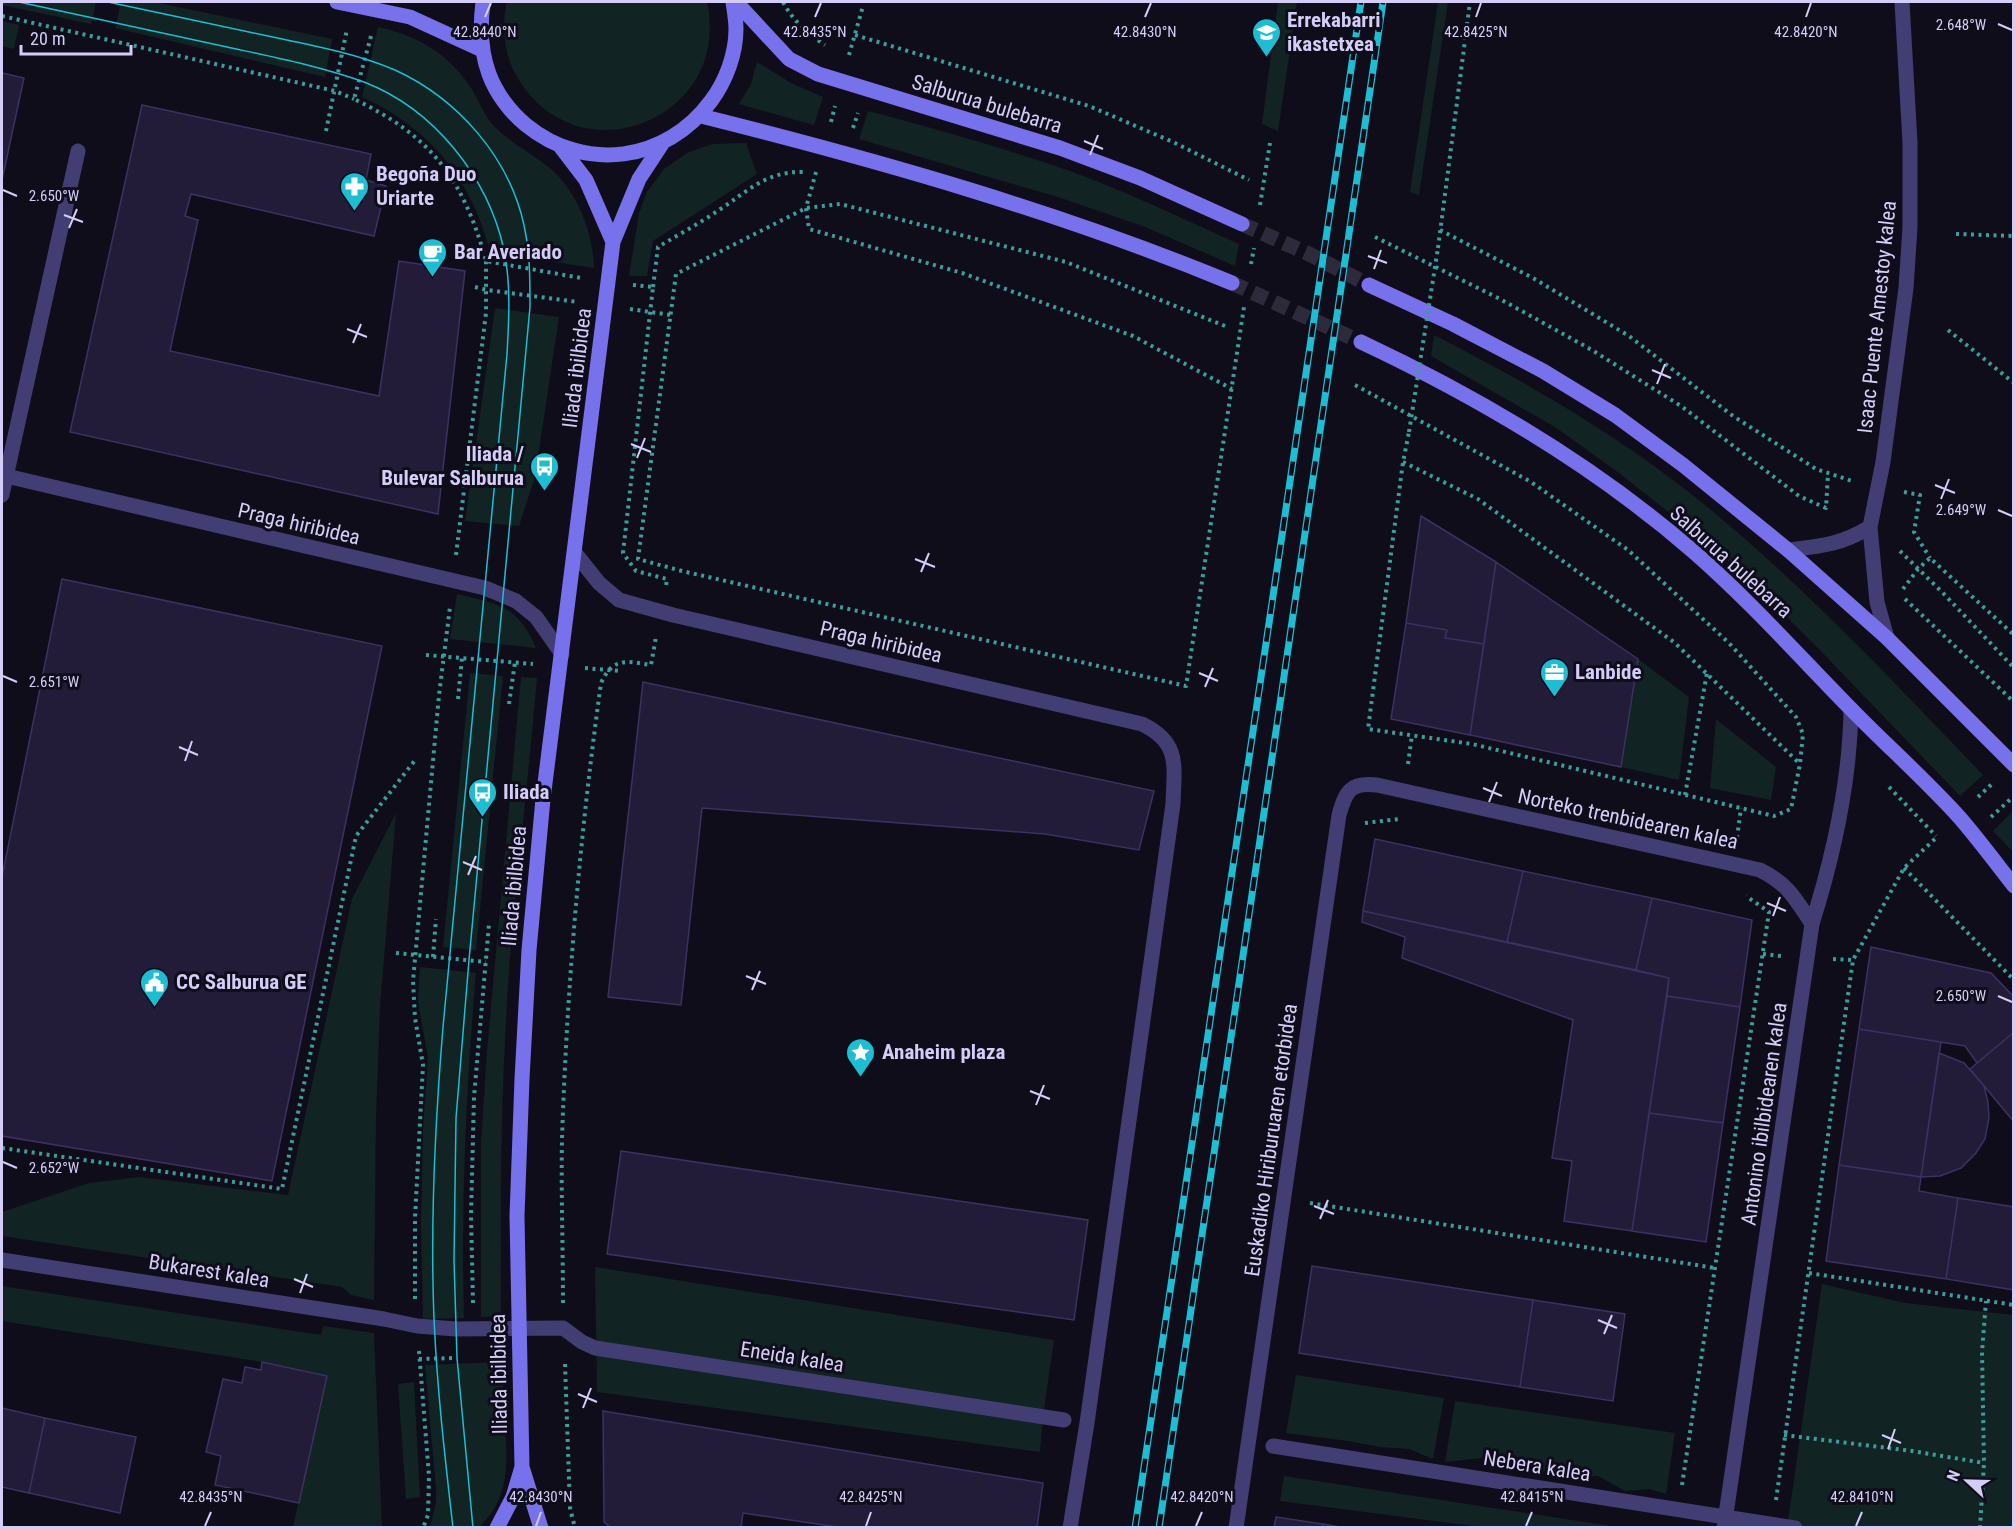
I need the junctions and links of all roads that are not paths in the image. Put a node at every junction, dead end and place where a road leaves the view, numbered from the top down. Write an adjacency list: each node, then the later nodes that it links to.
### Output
1 (483, 2): 5 (main road)
2 (734, 2): 6 (main road); 10 (main road, Salburua bulebarra)
3 (1902, 2): 17 (street, Isaac Puente Amestoy kalea)
4 (345, 3): 5 (main road)
5 (482, 50): 8 (main road)
6 (701, 116): 7 (main road); 12 (main road)
7 (662, 144): 8 (main road); 11 (main road, Iliada ibilbidea)
8 (560, 147): 11 (main road, Iliada ibilbidea)
9 (78, 151): 15 (street)
10 (1242, 224)
11 (613, 242): 19 (main road, Iliada ibilbidea)
12 (1232, 283)
13 (1369, 285): 18 (main road, Salburua bulebarra)
14 (1361, 342): 22 (main road, Salburua bulebarra)
15 (4, 476): 16 (street); 21 (street, Praga hiribidea)
16 (2, 495)
17 (1870, 527): 18 (street); 20 (street, Isaac Puente Amestoy kalea)
18 (1788, 550): 20 (main road, Salburua bulebarra)
19 (575, 553): 21 (main road, Iliada ibilbidea); 35 (street, Praga hiribidea)
20 (1887, 638): 23 (main road, Salburua bulebarra)
21 (561, 660): 28 (main road, Iliada ibilbidea)
22 (1851, 709): 25 (main road, Salburua bulebarra); 26 (street, Antonino ibilbidearen kalea)
23 (2013, 765)
24 (1377, 784): 26 (street, Norteko trenbidearen kalea); 36 (street, Euskadiko Hiriburuaren etorbidea)
25 (2013, 886)
26 (1812, 924): 32 (street, Antonino ibilbidearen kalea)
27 (2, 1260): 28 (street, Bukarest kalea)
28 (518, 1329): 29 (street, Eneida kalea); 31 (main road, Iliada ibilbidea)
29 (1064, 1420)
30 (1273, 1446): 32 (street, Nebera kalea)
31 (522, 1467): 33 (main road, Iliada ibilbidea); 34 (main road, Iliada ibilbidea)
32 (1724, 1522): 37 (street, Nebera kalea)
33 (497, 1527)
34 (541, 1527)
35 (1070, 1527)
36 (1236, 1527)
37 (1795, 1527)

